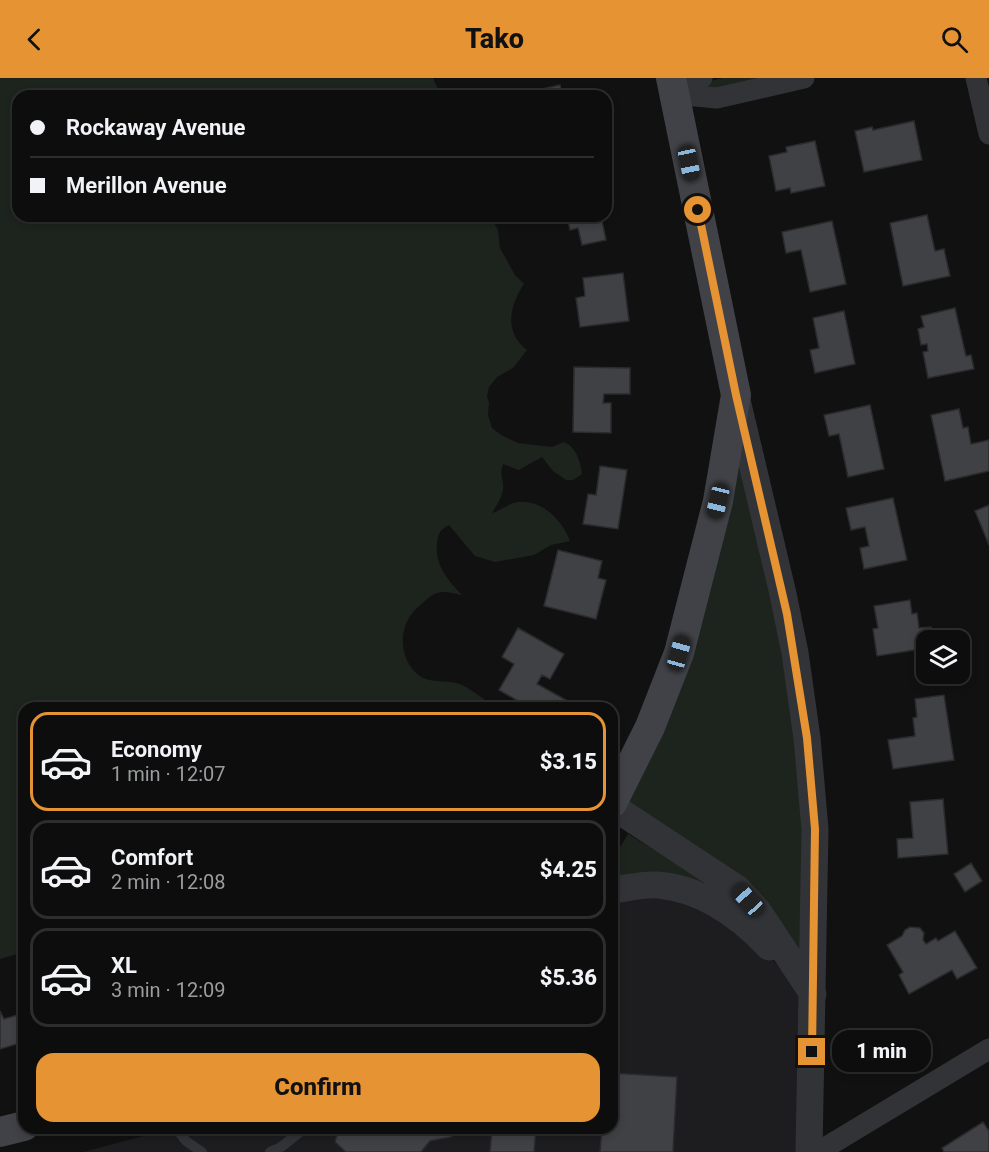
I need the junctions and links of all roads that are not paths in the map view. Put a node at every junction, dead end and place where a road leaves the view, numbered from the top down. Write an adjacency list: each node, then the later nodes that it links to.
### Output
1 (702, 78): 4 (street)
2 (804, 78): 4 (street)
3 (976, 78): 5 (street)
4 (673, 86): 6 (main road)
5 (989, 134)
6 (736, 395): 7 (main road); 10 (street)
7 (618, 792)
8 (618, 808): 10 (street)
9 (618, 889): 10 (street)
10 (813, 994): 18 (street)
11 (989, 1049): 19 (street)
12 (18, 1128): 13 (main road)
13 (0, 1132)
14 (181, 1134): 16 (lane)
15 (297, 1134): 17 (lane)
16 (202, 1152)
17 (270, 1152)
18 (809, 1152)
19 (818, 1152)

